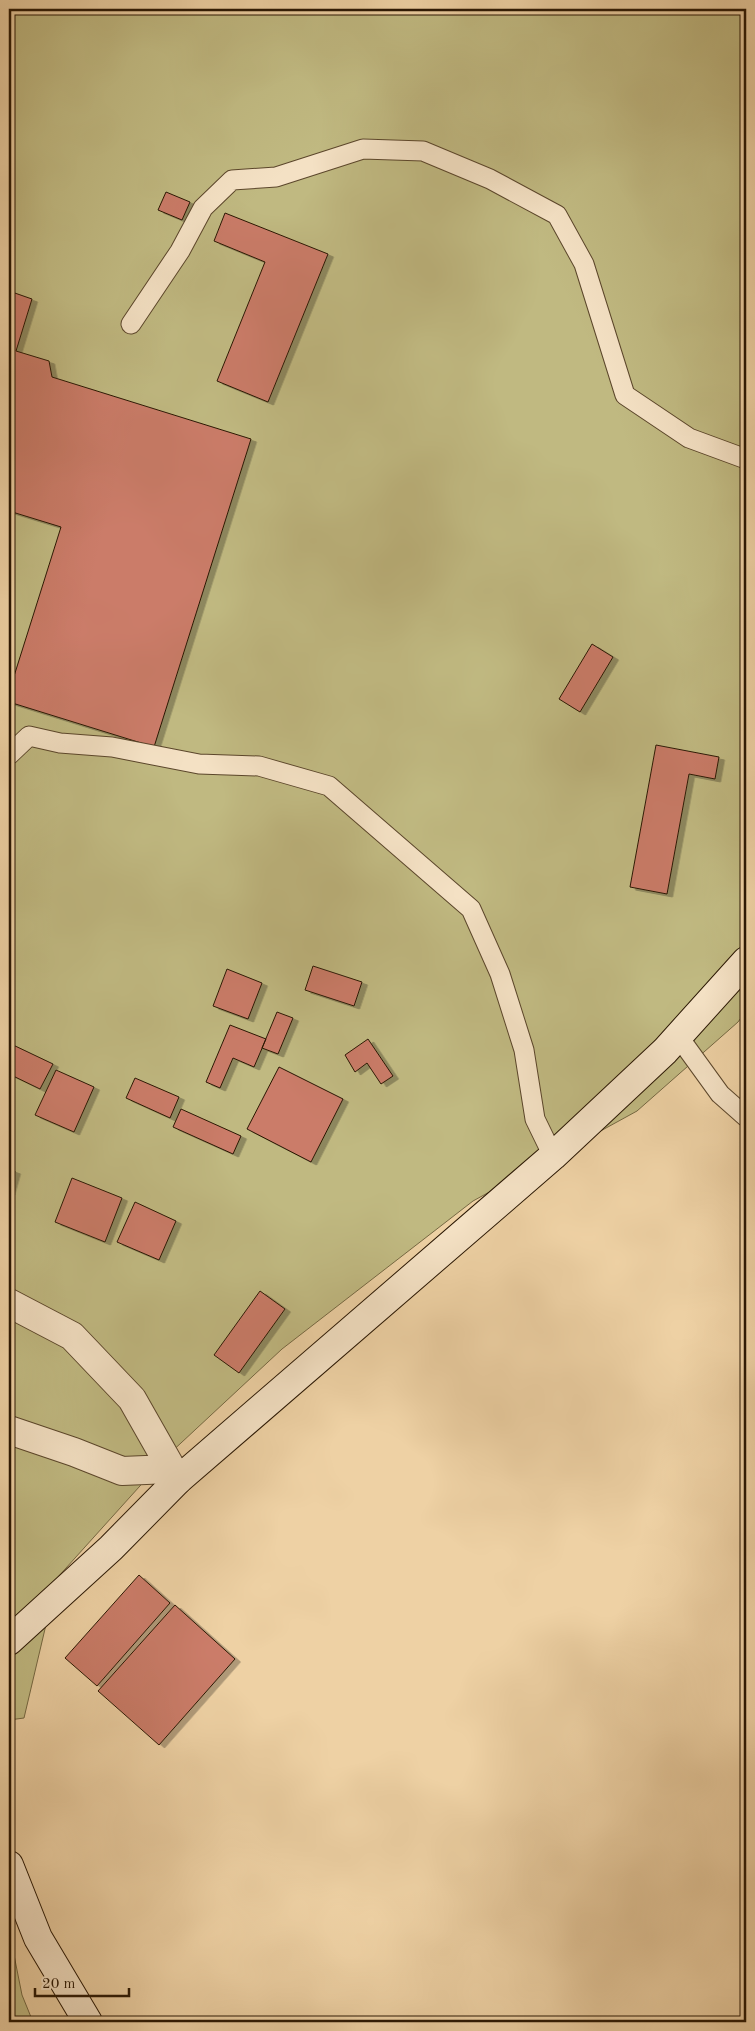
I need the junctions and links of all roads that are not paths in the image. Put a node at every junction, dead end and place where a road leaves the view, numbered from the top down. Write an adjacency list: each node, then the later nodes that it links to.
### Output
1 (131, 324): 2 (lane)
2 (746, 459)
3 (9, 755): 7 (lane)
4 (746, 961): 5 (street)
5 (678, 1036): 6 (lane); 7 (street)
6 (746, 1117)
7 (553, 1156): 10 (street)
8 (9, 1303): 10 (street)
9 (9, 1430): 10 (street)
10 (174, 1474): 11 (street)
11 (9, 1641)
12 (9, 1865): 13 (street)
13 (88, 2022)

